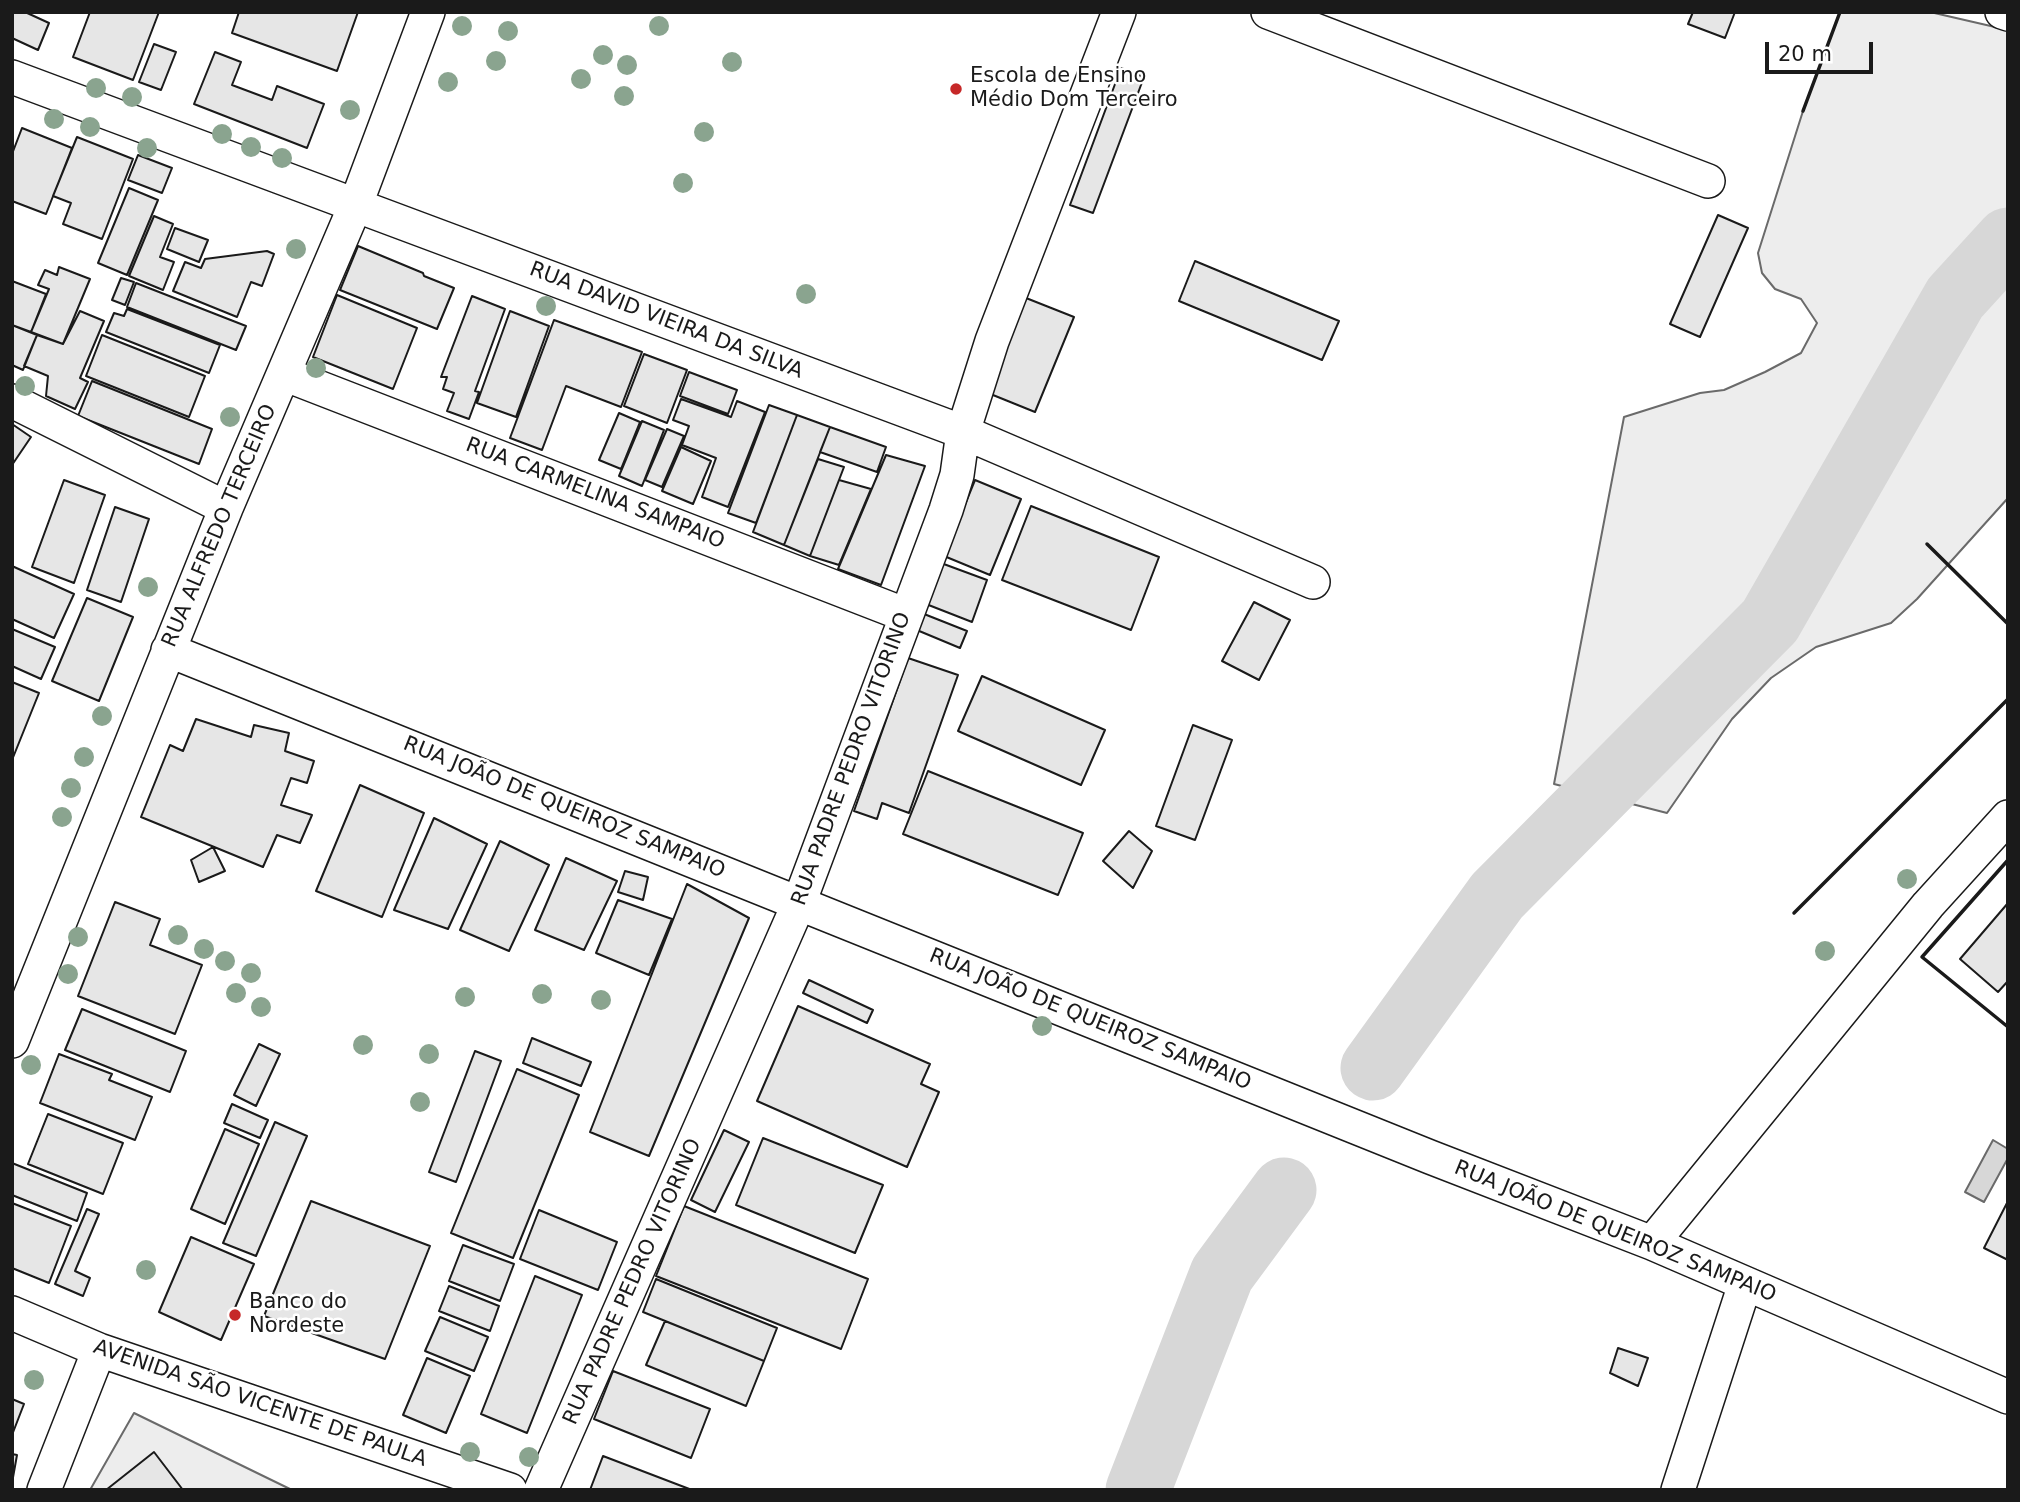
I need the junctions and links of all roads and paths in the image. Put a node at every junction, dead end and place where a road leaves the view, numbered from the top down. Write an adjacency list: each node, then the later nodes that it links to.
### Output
1 (428, 12): 8 (street, RUA ALFREDO TERCEIRO)
2 (1119, 12): 11 (street, RUA PADRE PEDRO VITORINO)
3 (1268, 12): 7 (street)
4 (2002, 12): 5 (street)
5 (2008, 15)
6 (12, 77): 8 (street, RUA DAVID VIEIRA DA SILVA)
7 (1708, 181)
8 (356, 204): 9 (street, RUA ALFREDO TERCEIRO); 11 (street, RUA DAVID VIEIRA DA SILVA)
9 (284, 374): 12 (street, RUA ALFREDO TERCEIRO); 14 (street, RUA CARMELINA SAMPAIO)
10 (12, 401): 12 (street)
11 (963, 432): 13 (street, RUA DAVID VIEIRA DA SILVA); 14 (street, RUA PADRE PEDRO VITORINO)
12 (226, 508): 15 (street, RUA ALFREDO TERCEIRO)
13 (1313, 582)
14 (906, 615): 17 (street, RUA PADRE PEDRO VITORINO)
15 (168, 650): 17 (street, RUA JOÃO DE QUEIROZ SAMPAIO); 18 (street, RUA ALFREDO TERCEIRO)
16 (2008, 817): 19 (street)
17 (799, 903): 19 (street, RUA JOÃO DE QUEIROZ SAMPAIO); 26 (street, RUA PADRE PEDRO VITORINO)
18 (12, 1041)
19 (1652, 1243): 20 (street, RUA JOÃO DE QUEIROZ SAMPAIO)
20 (1745, 1284): 23 (street, RUA JOÃO DE QUEIROZ SAMPAIO); 27 (street)
21 (12, 1313): 22 (street, AVENIDA SÃO VICENTE DE PAULA)
22 (99, 1350): 24 (street, AVENIDA SÃO VICENTE DE PAULA); 25 (street)
23 (2008, 1397)
24 (502, 1488)
25 (44, 1490)
26 (541, 1490)
27 (1678, 1490)

